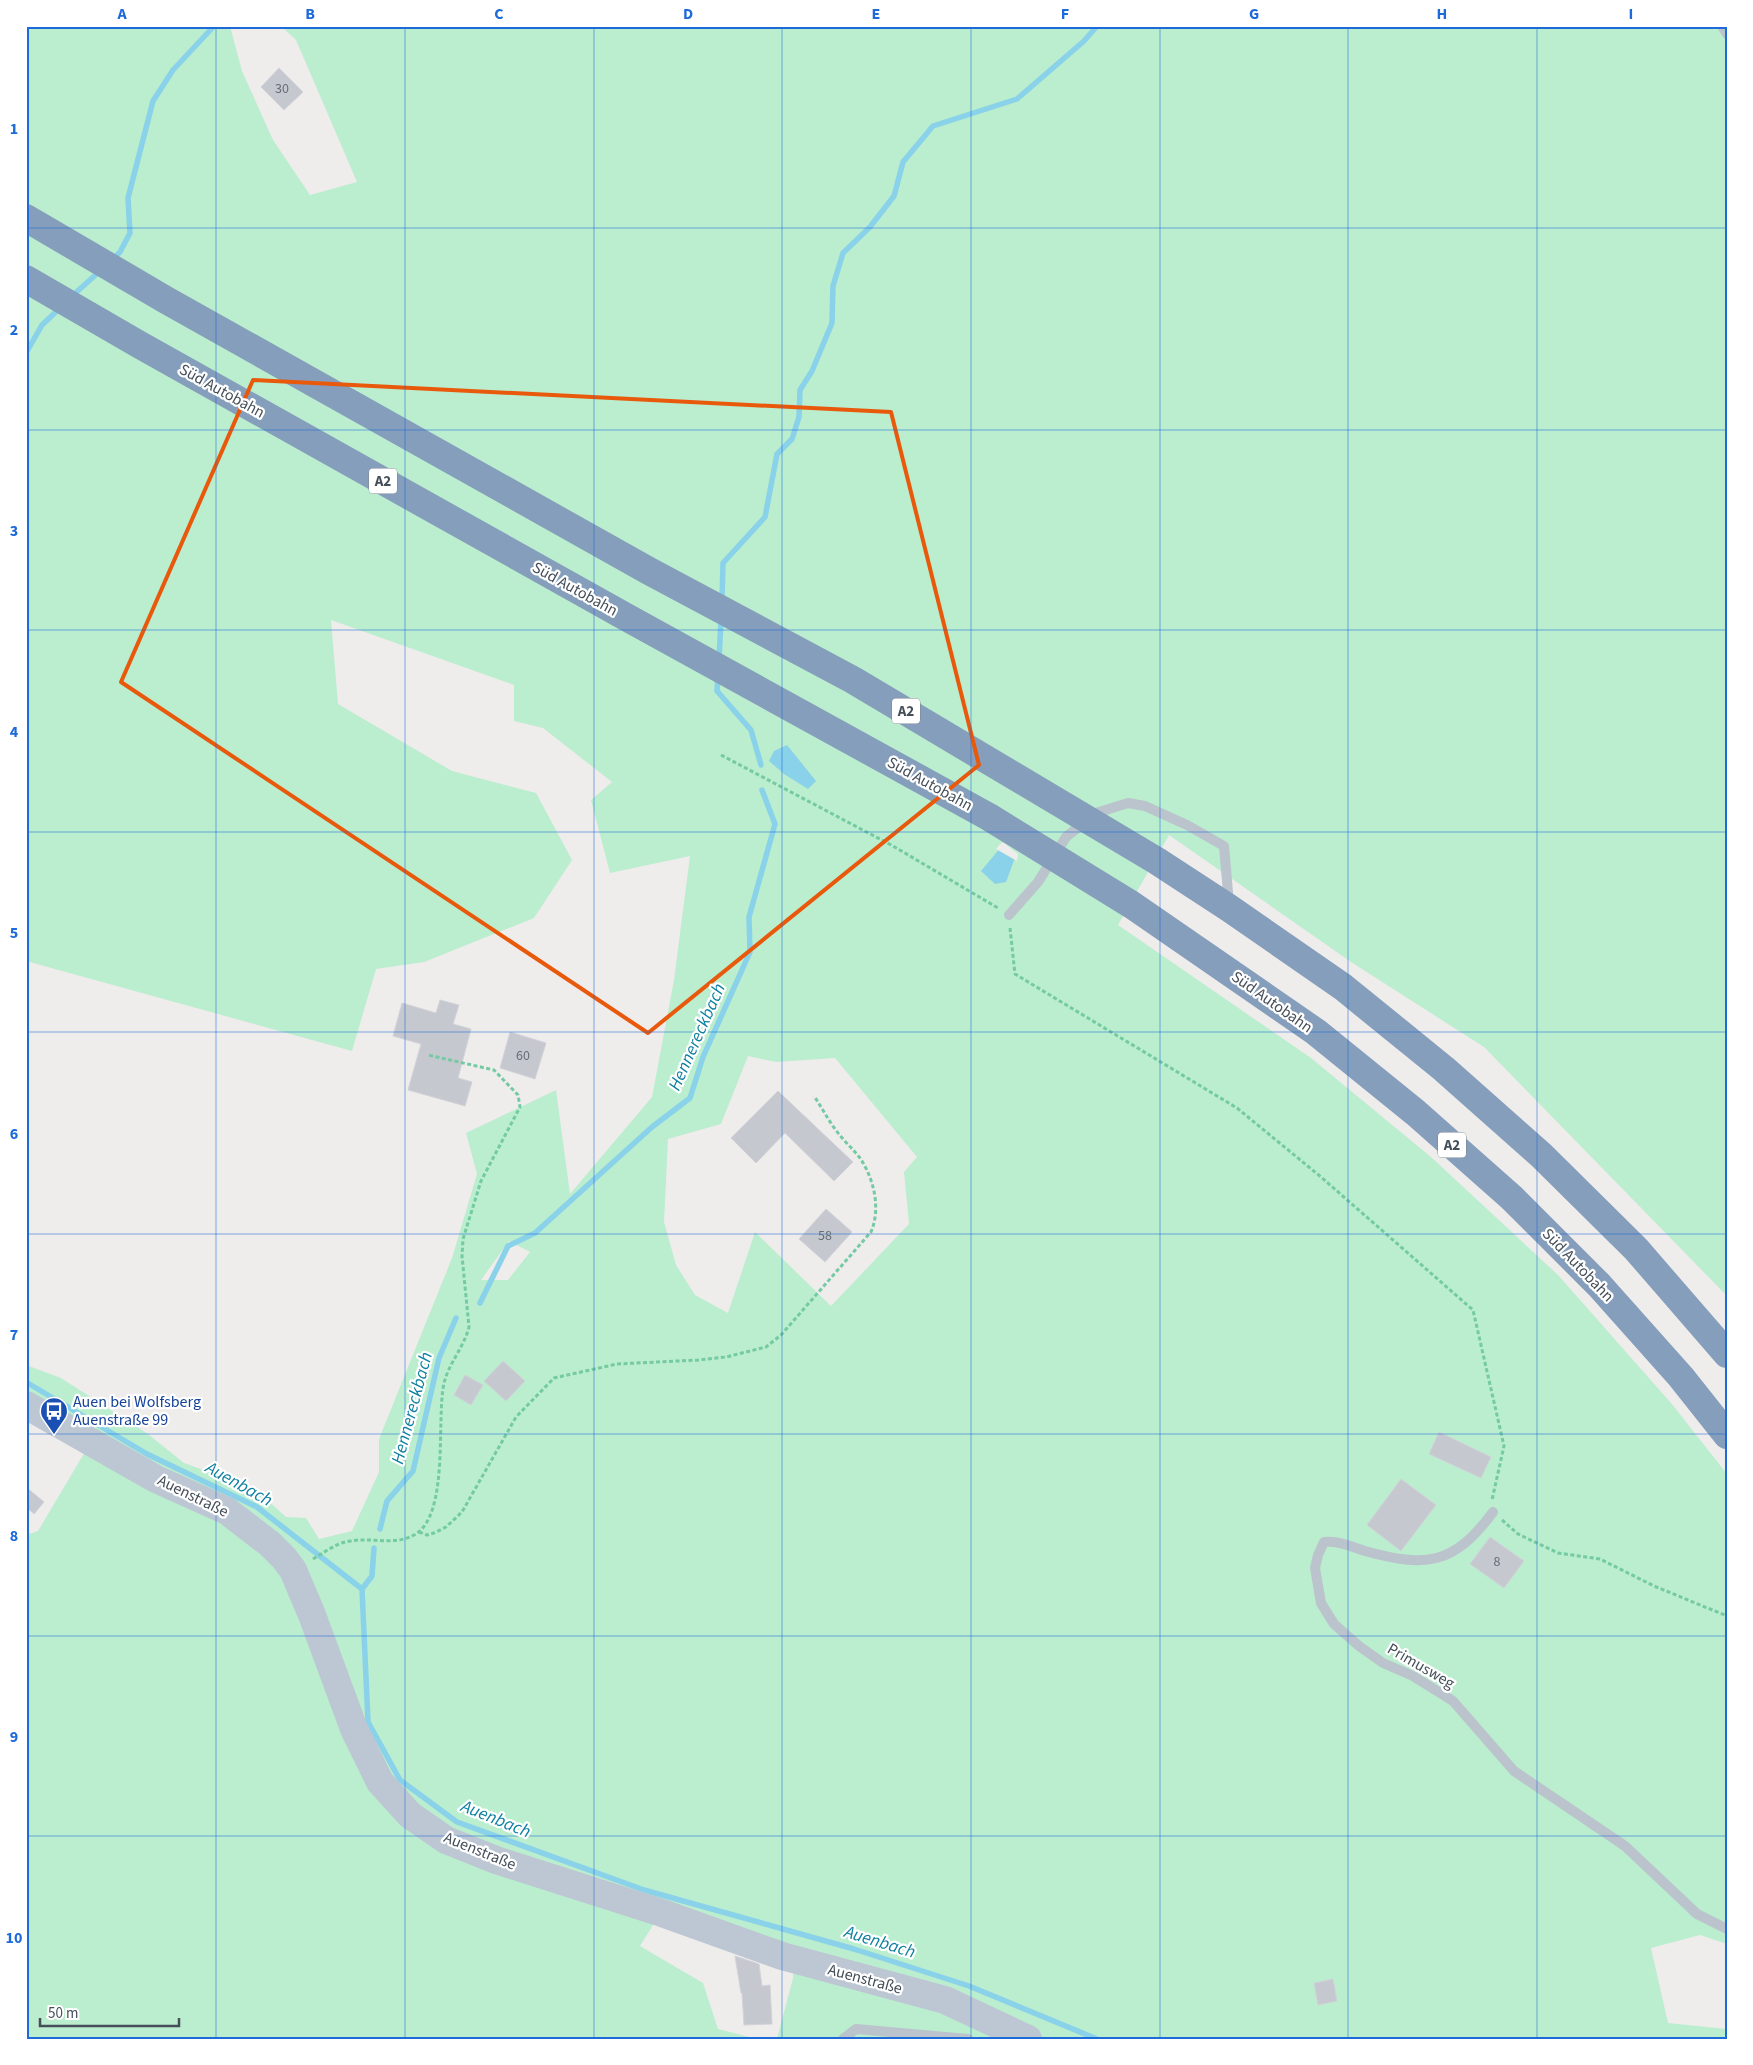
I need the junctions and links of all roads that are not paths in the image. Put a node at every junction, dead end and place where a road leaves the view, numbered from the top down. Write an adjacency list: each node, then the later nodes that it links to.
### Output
1 (1722, 26): 2 (lane)
2 (1727, 34)
3 (26, 218): 5 (highway, A2)
4 (26, 278): 9 (highway, Süd Autobahn / A2)
5 (1229, 908): 6 (lane); 7 (highway, A2)
6 (1009, 915)
7 (1727, 1354)
8 (26, 1405): 14 (street, Auenstraße)
9 (1727, 1435)
10 (1493, 1512): 11 (lane, Primusweg)
11 (1727, 1929)
12 (843, 2039): 13 (lane)
13 (968, 2039)
14 (1028, 2039)

